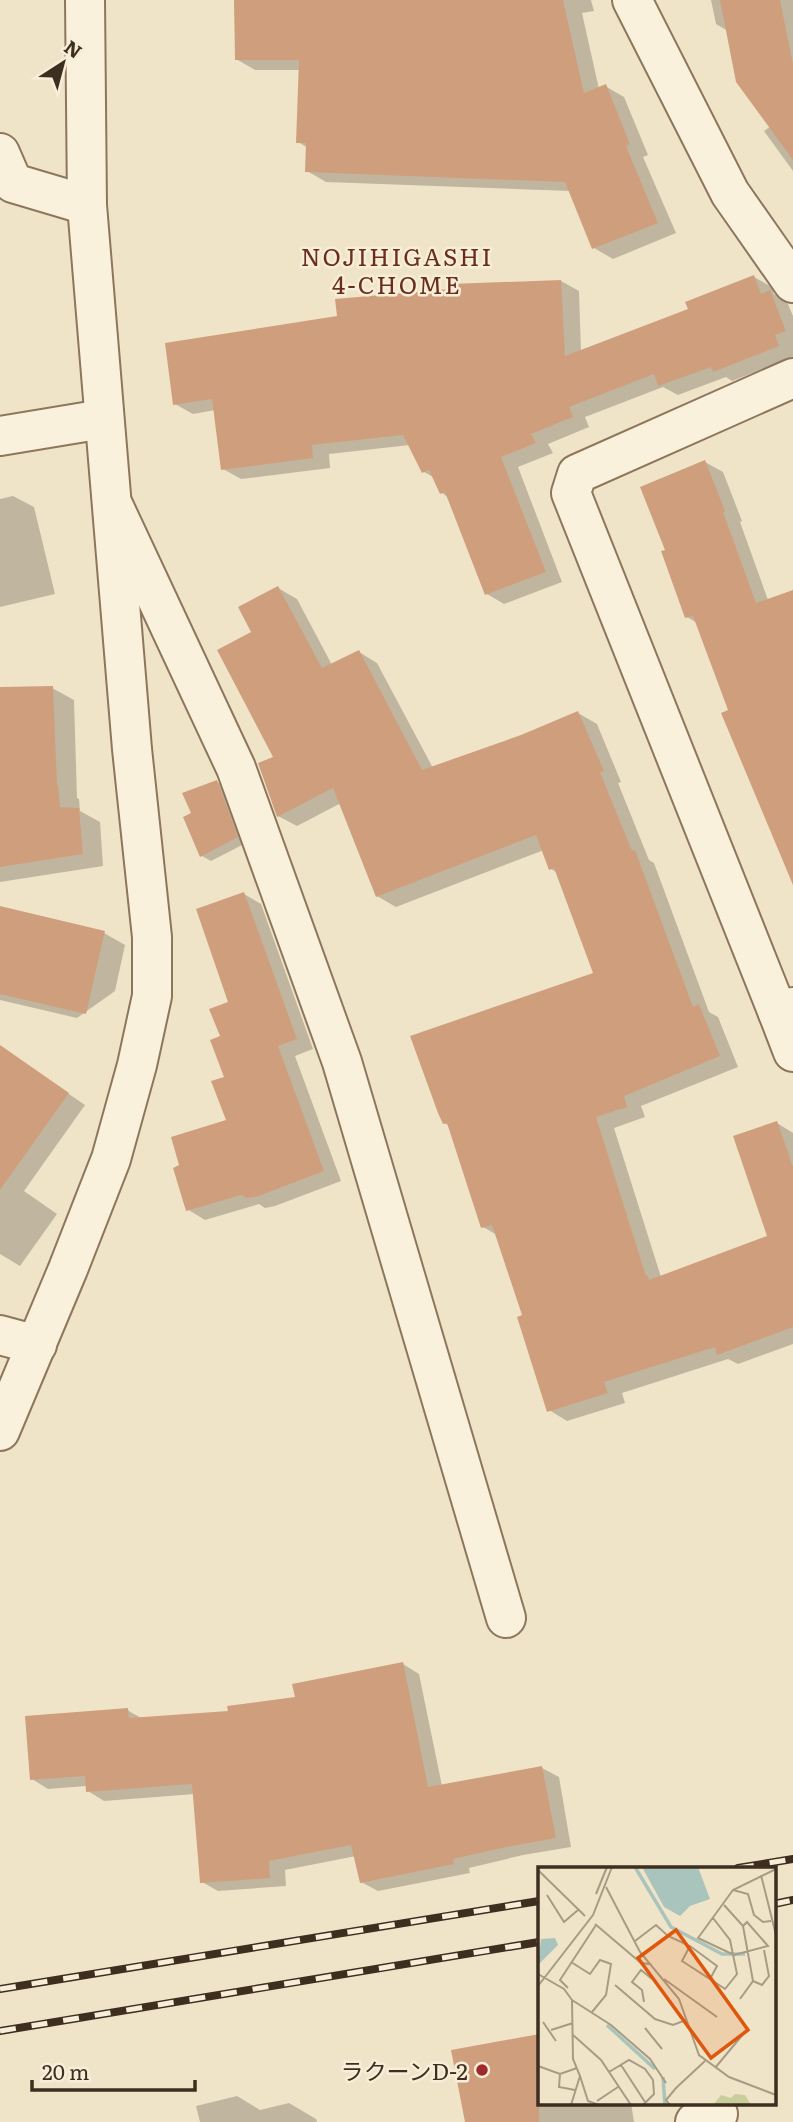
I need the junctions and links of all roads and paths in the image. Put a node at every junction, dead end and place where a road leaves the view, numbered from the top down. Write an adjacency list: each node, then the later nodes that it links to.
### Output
1 (85, 0): 4 (street)
2 (632, 0): 5 (street)
3 (0, 153): 4 (street)
4 (87, 205): 7 (street)
5 (793, 283)
6 (793, 378): 10 (street)
7 (103, 419): 8 (street); 9 (street)
8 (0, 436)
9 (110, 499): 13 (street); 15 (street)
10 (786, 1010): 11 (street)
11 (793, 1052)
12 (0, 1335): 13 (street)
13 (37, 1345): 14 (street)
14 (0, 1431)
15 (506, 1618)

